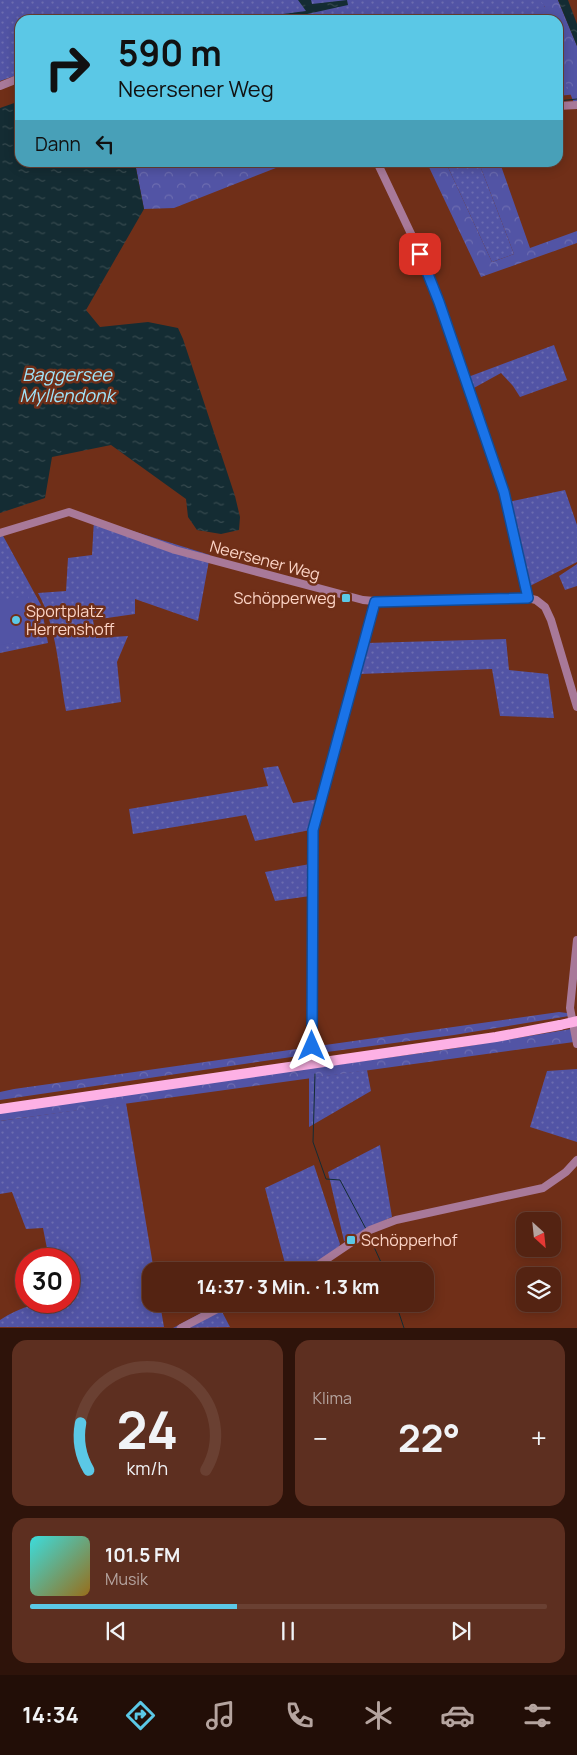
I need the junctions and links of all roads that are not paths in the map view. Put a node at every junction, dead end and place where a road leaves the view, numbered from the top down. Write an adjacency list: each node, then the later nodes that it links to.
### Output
1 (15, 80): 2 (street)
2 (0, 86)
3 (577, 105): 4 (street)
4 (563, 106)
5 (379, 167): 7 (street)
6 (0, 533): 8 (street, Neersener Weg)
7 (528, 598): 8 (street, Neersener Weg); 9 (street)
8 (375, 602): 13 (street)
9 (577, 706)
10 (577, 940): 12 (street)
11 (577, 1021): 14 (main road, bridge)
12 (577, 1044)
13 (312, 1046)
14 (0, 1108)
15 (577, 1160): 16 (street)
16 (322, 1262)
17 (212, 1312): 18 (street)
18 (181, 1328)

